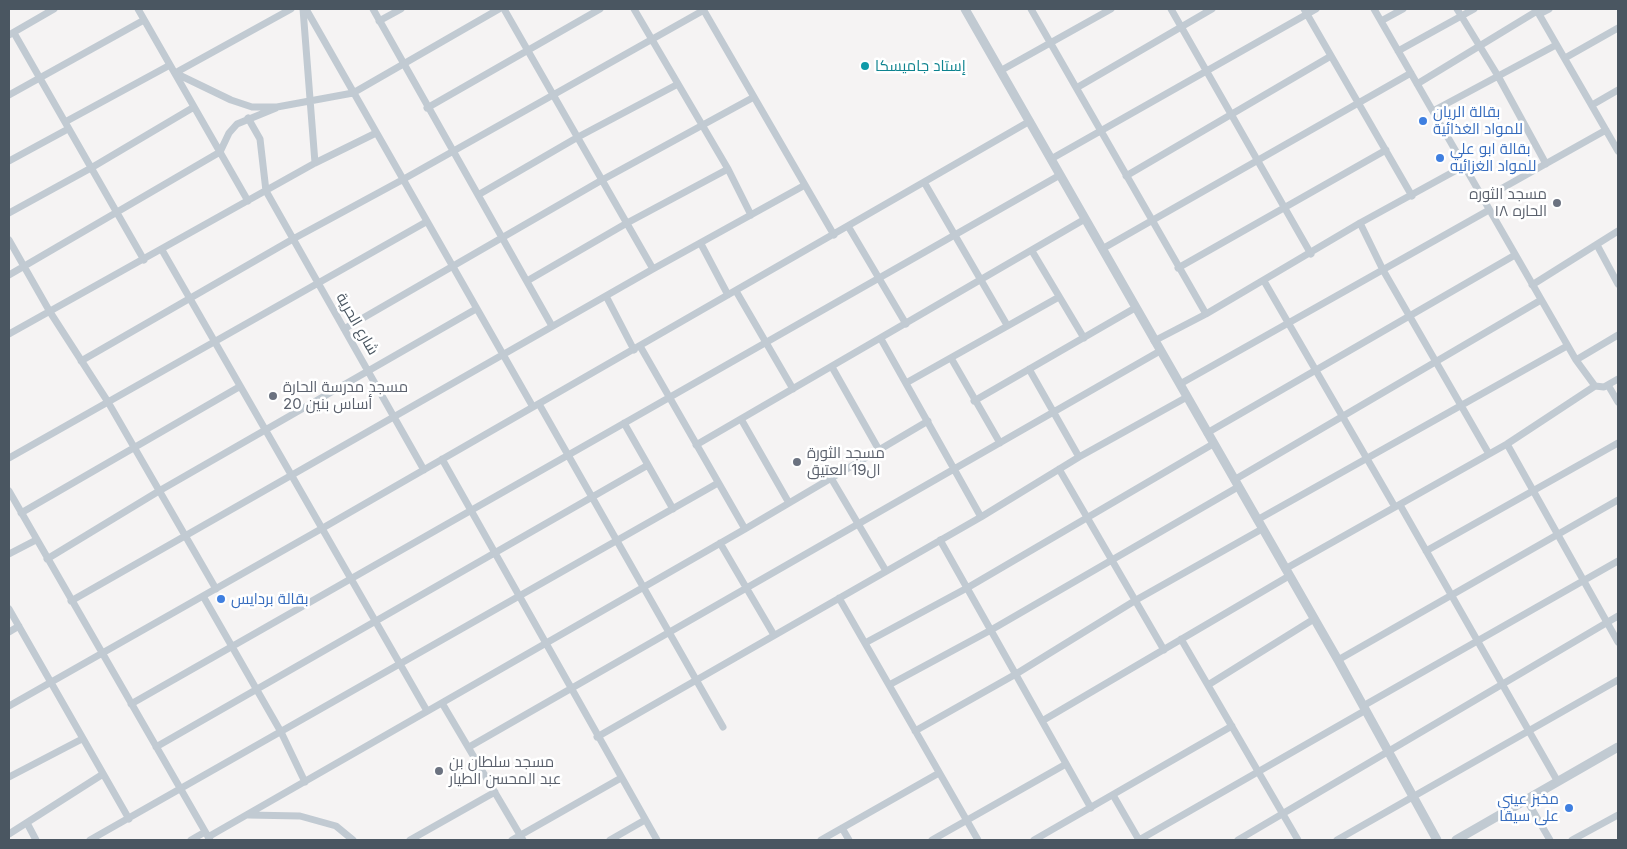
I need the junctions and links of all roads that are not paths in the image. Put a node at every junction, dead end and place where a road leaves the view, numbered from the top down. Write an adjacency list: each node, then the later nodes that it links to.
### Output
1 (54, 9): 31 (street)
2 (138, 9): 26 (street)
3 (291, 9): 44 (street)
4 (304, 9): 52 (street); 56 (street)
5 (373, 9): 27 (street)
6 (401, 9): 27 (street)
7 (500, 9): 40 (street)
8 (504, 9): 36 (street)
9 (600, 9): 36 (street)
10 (634, 9): 32 (street)
11 (964, 9): 42 (street)
12 (1031, 9): 33 (street)
13 (1111, 9): 33 (street)
14 (1171, 9): 29 (street)
15 (1212, 9): 29 (street)
16 (1316, 9): 23 (street)
17 (1374, 9): 28 (street)
18 (1403, 9): 28 (street)
19 (1457, 9): 25 (street)
20 (1474, 9): 25 (street)
21 (1549, 9): 24 (street)
22 (703, 10): 32 (street); 55 (street)
23 (1306, 11): 38 (street); 43 (street)
24 (1538, 11): 34 (street); 35 (street)
25 (1462, 16): 35 (street); 37 (street)
26 (144, 20): 41 (street); 47 (street)
27 (379, 21): 40 (street)
28 (1382, 21): 37 (street)
29 (1181, 27): 43 (street); 50 (street)
30 (1618, 28): 39 (street)
31 (11, 34): 47 (street)
32 (653, 40): 48 (street); 53 (street)
33 (1051, 44): 42 (street); 50 (street)
34 (1556, 45): 39 (street); 46 (street)
35 (1480, 46): 46 (street); 49 (street)
36 (528, 51): 53 (street); 61 (street)
37 (1398, 51): 45 (street)
38 (1331, 56): 57 (street); 63 (street)
39 (1565, 58): 58 (street)
40 (403, 64): 52 (street); 61 (street)
41 (170, 65): 44 (street); 66 (street)
42 (1000, 71): 65 (street)
43 (1206, 71): 63 (street); 69 (street)
44 (175, 73): 59 (street); 60 (street)
45 (1411, 73): 49 (street); 57 (street)
46 (1498, 76): 62 (street); 80 (street)
47 (40, 78): 54 (street); 66 (street)
48 (678, 84): 67 (street); 71 (street)
49 (1417, 84): 62 (street)
50 (1078, 87): 69 (street)
51 (1618, 90): 58 (street)
52 (353, 93): 56 (street); 70 (street)
53 (553, 94): 71 (street); 73 (street)
54 (9, 95)
55 (754, 97): 67 (street); 89 (street)
56 (309, 101): 60 (street); 79 (street)
57 (1359, 103): 72 (street); 77 (street)
58 (1592, 106): 68 (street)
59 (194, 107): 75 (street); 82 (street)
60 (277, 107): 64 (street)
61 (427, 108): 73 (street)
62 (1433, 111): 81 (street)
63 (1231, 114): 77 (street); 85 (street)
64 (248, 118): 75 (street); 90 (street)
65 (1030, 121): 76 (street); 88 (street)
66 (66, 125): 78 (street); 82 (street)
67 (702, 125): 83 (street); 87 (street)
68 (1606, 130): 74 (street); 80 (street)
69 (1100, 131): 76 (street); 85 (street)
70 (376, 133): 79 (street); 86 (street)
71 (578, 138): 87 (street); 91 (street)
72 (1386, 150): 92 (street); 95 (street)
73 (453, 151): 86 (street); 91 (street)
74 (1618, 151)
75 (220, 152): 94 (street); 97 (street)
76 (1051, 159): 84 (street)
77 (1258, 160): 95 (street); 101 (street)
78 (9, 161)
79 (315, 163): 90 (street)
80 (1546, 164): 93 (street)
81 (1464, 166): 92 (street); 93 (street)
82 (91, 168): 97 (street); 98 (street)
83 (728, 169): 99 (street); 103 (street)
84 (1060, 175): 100 (street); 107 (street)
85 (1126, 176): 101 (street)
86 (402, 180): 102 (street); 109 (street)
87 (602, 180): 103 (street); 110 (street)
88 (924, 182): 105 (street); 107 (street)
89 (805, 185): 99 (street); 108 (street)
90 (266, 191): 94 (street); 109 (street, شارع الحرية)
91 (478, 195): 110 (street)
92 (1412, 196): 104 (street)
93 (1483, 199): 96 (street)
94 (248, 201): 115 (street)
95 (1284, 207): 117 (street); 122 (street)
96 (1489, 210): 118 (street); 124 (street)
97 (117, 212): 119 (street); 120 (street)
98 (9, 213)
99 (751, 215): 112 (street)
100 (1085, 220): 114 (street); 116 (street)
101 (1152, 221): 114 (street); 122 (street)
102 (426, 222): 121 (street); 131 (street)
103 (627, 223): 123 (street); 128 (street)
104 (1360, 223): 117 (street); 124 (street)
105 (848, 226): 108 (street); 126 (street)
106 (1618, 231): 113 (street)
107 (956, 234): 126 (street); 127 (street)
108 (834, 235): 133 (street)
109 (293, 239): 131 (street, شارع الحرية); 137 (street)
110 (503, 239): 121 (street); 128 (street)
111 (9, 240): 120 (street)
112 (700, 244): 123 (street); 134 (street)
113 (1596, 245): 130 (street); 132 (street)
114 (1102, 249): 139 (street)
115 (162, 250): 119 (street); 137 (street)
116 (1032, 251): 127 (street); 136 (street)
117 (1311, 254): 129 (street)
118 (1515, 255): 132 (street); 143 (street)
119 (144, 260): 141 (street)
120 (24, 266): 125 (street); 141 (street)
121 (452, 268): 140 (street); 148 (street)
122 (1178, 268): 142 (street)
123 (653, 269): 135 (street)
124 (1383, 270): 143 (street); 145 (street)
125 (9, 275)
126 (879, 277): 144 (street); 155 (street)
127 (980, 279): 144 (street); 146 (street)
128 (527, 281): 147 (street)
129 (1264, 281): 142 (street); 145 (street)
130 (1618, 284)
131 (318, 285): 148 (street, شارع الحرية); 154 (street)
132 (1532, 285): 138 (street)
133 (736, 291): 134 (street); 155 (street)
134 (728, 295): 157 (street)
135 (606, 296): 147 (street); 157 (street)
136 (1059, 297): 146 (street); 151 (street)
137 (189, 298): 154 (street); 162 (street)
138 (1541, 300): 156 (street); 163 (street)
139 (1135, 308): 151 (street); 153 (street)
140 (476, 310): 159 (street); 167 (street)
141 (50, 312): 149 (street); 162 (street)
142 (1206, 314): 153 (street)
143 (1410, 316): 163 (street); 166 (street)
144 (906, 324): 152 (street)
145 (1289, 324): 166 (street); 170 (street)
146 (1007, 325): 160 (street)
147 (552, 326): 159 (street)
148 (344, 328): 167 (street, شارع الحرية)
149 (9, 334)
150 (1618, 335): 161 (street)
151 (1084, 338): 165 (street)
152 (881, 339): 164 (street); 169 (street)
153 (1154, 341): 158 (street)
154 (214, 342): 173 (street); 178 (street)
155 (766, 343): 174 (street); 176 (street)
156 (1567, 346): 161 (street); 181 (street)
157 (637, 348): 176 (street); 180 (street)
158 (1160, 350): 170 (street); 182 (street)
159 (503, 356): 180 (street); 184 (street)
160 (951, 358): 169 (street); 177 (street)
161 (1576, 360): 172 (street)
162 (81, 361): 178 (street)
163 (1436, 361): 181 (street); 183 (street)
164 (832, 367): 174 (street); 196 (street)
165 (1029, 369): 177 (street); 182 (street)
166 (1316, 371): 183 (street); 189 (street)
167 (369, 372): 184 (street, شارع الحرية); 188 (street)
168 (1618, 379): 171 (street)
169 (906, 383): 186 (street)
170 (1180, 384): 175 (street)
171 (1608, 385): 172 (street); 179 (street)
172 (1595, 386): 193 (street)
173 (239, 387): 188 (street); 195 (street)
174 (793, 389): 185 (street)
175 (1187, 397): 189 (street); 199 (street)
176 (669, 398): 187 (street); 194 (street)
177 (974, 401): 190 (street)
178 (108, 402): 195 (street); 200 (street)
179 (1618, 402)
180 (536, 406): 197 (street); 202 (street)
181 (1461, 406): 198 (street); 201 (street)
182 (1054, 412): 190 (street); 199 (street)
183 (1342, 415): 201 (street); 210 (street)
184 (395, 416): 206 (street, شارع الحرية); 207 (street)
185 (741, 419): 194 (street); 216 (street)
186 (928, 421): 196 (street); 204 (street)
187 (624, 423): 197 (street); 203 (street)
188 (265, 432): 207 (street); 212 (street)
189 (1208, 433): 192 (street)
190 (1000, 443): 204 (street)
191 (1618, 443): 213 (street)
192 (1213, 444): 210 (street); 221 (street)
193 (1507, 444): 198 (street); 213 (street)
194 (696, 445): 209 (street)
195 (134, 448): 212 (street); 220 (street)
196 (879, 450): 208 (street)
197 (569, 454): 214 (street); 219 (street)
198 (1490, 454): 217 (street)
199 (1079, 457): 205 (street)
200 (9, 458)
201 (1367, 459): 217 (street); 223 (street)
202 (442, 460): 206 (street); 219 (street)
203 (648, 465): 214 (street); 218 (street)
204 (954, 469): 222 (street); 224 (street)
205 (1059, 469): 221 (street); 222 (street)
206 (424, 470): 225 (street)
207 (291, 476): 225 (street); 229 (street)
208 (831, 478): 216 (street); 224 (street)
209 (718, 483): 218 (street); 226 (street)
210 (1236, 484): 223 (street); 238 (street)
211 (9, 491): 220 (street)
212 (159, 491): 229 (street); 237 (street)
213 (1534, 491): 228 (street); 234 (street)
214 (591, 495): 232 (street); 235 (street)
215 (1618, 500): 228 (street)
216 (789, 503): 226 (street)
217 (1398, 506): 234 (street); 241 (street)
218 (673, 509): 232 (street)
219 (471, 510): 235 (street); 242 (street)
220 (22, 513): 230 (street)
221 (1087, 516): 238 (street); 246 (street)
222 (981, 517): 231 (street)
223 (1257, 520): 227 (street)
224 (858, 524): 240 (street); 245 (street)
225 (321, 529): 242 (street); 247 (street)
226 (745, 529): 233 (street)
227 (1262, 529): 241 (street); 252 (street)
228 (1558, 534): 243 (street); 248 (street)
229 (186, 536): 247 (street); 253 (street)
230 (36, 540): 236 (street); 237 (street)
231 (940, 540): 240 (street); 246 (street)
232 (617, 541): 244 (street); 250 (street)
233 (720, 543): 244 (street); 245 (street)
234 (1426, 551): 248 (street)
235 (494, 552): 250 (street); 257 (street)
236 (9, 554)
237 (47, 559): 253 (street)
238 (1112, 560): 252 (street); 260 (street)
239 (1618, 561): 243 (street)
240 (886, 571): 251 (street)
241 (1287, 573): 256 (street); 264 (street)
242 (351, 578): 257 (street); 269 (street)
243 (1584, 581): 258 (street); 265 (street)
244 (644, 588): 262 (street); 268 (street)
245 (746, 588): 262 (street); 263 (street)
246 (968, 588): 260 (street); 267 (street)
247 (216, 589): 249 (street)
248 (1452, 595): 265 (street); 272 (street)
249 (203, 596): 269 (street); 271 (street)
250 (518, 597): 268 (street); 273 (street)
251 (839, 598): 263 (street); 267 (street)
252 (1136, 600): 270 (street); 274 (street)
253 (71, 601): 271 (street)
254 (9, 609): 259 (street)
255 (1618, 616): 258 (street)
256 (1314, 619): 272 (street); 279 (street)
257 (374, 621): 273 (street); 282 (street)
258 (1607, 622): 266 (street); 280 (street)
259 (19, 626): 261 (street); 277 (street)
260 (991, 630): 274 (street); 278 (street)
261 (9, 632)
262 (669, 632): 275 (street); 281 (street)
263 (774, 636): 275 (street)
264 (1181, 639): 270 (street); 279 (street)
265 (1478, 642): 280 (street); 286 (street)
266 (1618, 642)
267 (865, 643): 278 (street)
268 (545, 644): 281 (street); 283 (street)
269 (233, 647): 282 (street); 284 (street)
270 (1164, 650): 288 (street)
271 (102, 653): 277 (street); 284 (street)
272 (1338, 660): 286 (street)
273 (398, 665): 287 (street); 293 (street)
274 (1016, 674): 288 (street); 291 (street)
275 (696, 680): 290 (street); 294 (street)
276 (1618, 680): 292 (street)
277 (51, 682): 285 (street); 295 (street)
278 (889, 685): 291 (street)
279 (1208, 685): 289 (street)
280 (1503, 685): 292 (street); 299 (street)
281 (570, 689): 294 (street); 296 (street)
282 (256, 691): 293 (street); 297 (street)
283 (442, 703): 287 (street); 296 (street)
284 (131, 704): 297 (street)
285 (9, 706)
286 (1365, 708): 299 (street); 301 (street)
287 (427, 711): 306 (street)
288 (1042, 721): 300 (street)
289 (1232, 726): 301 (street); 310 (street)
290 (723, 727)
291 (915, 731): 302 (street)
292 (1529, 731): 307 (street); 311 (street)
293 (281, 732): 306 (street); 308 (street)
294 (597, 737): 305 (street)
295 (82, 739): 303 (street); 304 (street)
296 (469, 746): 309 (street)
297 (156, 747): 308 (street)
298 (1618, 747): 307 (street)
299 (1388, 754): 311 (street); 315 (street)
300 (1066, 764): 313 (street); 319 (street)
301 (1258, 771): 315 (street); 338 (street)
302 (939, 773): 319 (street); 321 (street)
303 (103, 774): 317 (street); 320 (street)
304 (9, 777)
305 (621, 778): 318 (street); 324 (street)
306 (305, 782): 314 (street)
307 (1558, 782): 312 (street)
308 (180, 789): 317 (street); 323 (street)
309 (496, 792): 324 (street); 329 (street)
310 (1113, 795): 313 (street); 338 (street)
311 (1412, 797): 341 (street); 342 (street)
312 (1526, 800): 343 (street); 344 (street)
313 (1091, 808): 337 (street)
314 (248, 814): 323 (street); 328 (street)
315 (1283, 814): 339 (street); 340 (street)
316 (1618, 815): 345 (street)
317 (129, 819): 326 (street)
318 (646, 820): 331 (street); 332 (street)
319 (967, 821): 335 (street); 336 (street)
320 (27, 824): 322 (street); 325 (street)
321 (842, 828): 333 (street); 334 (street)
322 (9, 834)
323 (208, 836): 327 (street)
324 (522, 838): 330 (street)
325 (36, 840)
326 (90, 840)
327 (191, 840)
328 (353, 840)
329 (410, 840)
330 (512, 840)
331 (610, 840)
332 (657, 840)
333 (821, 840)
334 (850, 840)
335 (932, 840)
336 (978, 840)
337 (1034, 840)
338 (1139, 840)
339 (1238, 840)
340 (1298, 840)
341 (1337, 840)
342 (1437, 840)
343 (1456, 840)
344 (1550, 840)
345 (1572, 840)

